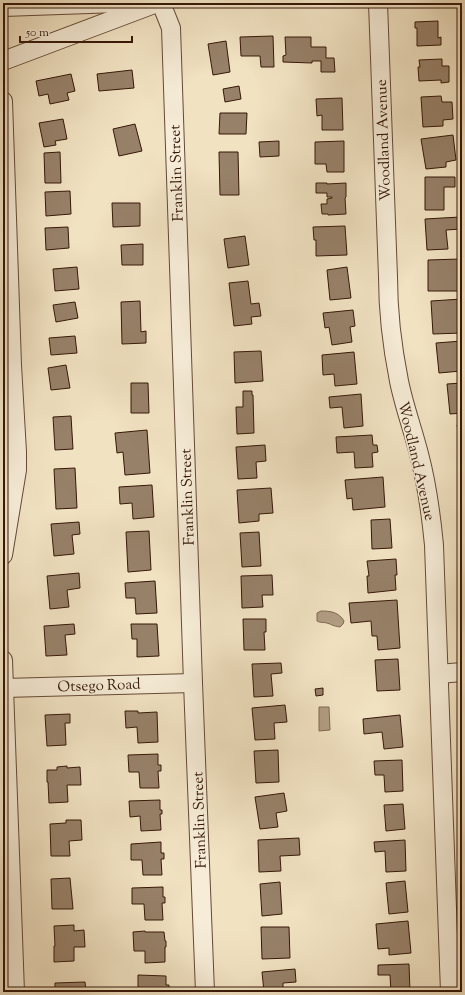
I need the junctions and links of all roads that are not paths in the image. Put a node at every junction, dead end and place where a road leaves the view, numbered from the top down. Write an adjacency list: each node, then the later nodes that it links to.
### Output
1 (118, 3): 5 (street)
2 (157, 3): 6 (street)
3 (161, 3): 13 (street, Franklin Street)
4 (378, 3): 12 (street, Woodland Avenue)
5 (3, 7)
6 (3, 62)
7 (3, 101): 8 (street)
8 (8, 365): 9 (street)
9 (3, 555)
10 (3, 660): 14 (street)
11 (462, 672): 12 (street)
12 (439, 674): 17 (street, Woodland Avenue)
13 (193, 683): 14 (street, Otsego Road); 16 (street, Franklin Street)
14 (4, 688): 15 (street)
15 (14, 992)
16 (205, 992)
17 (450, 992)

